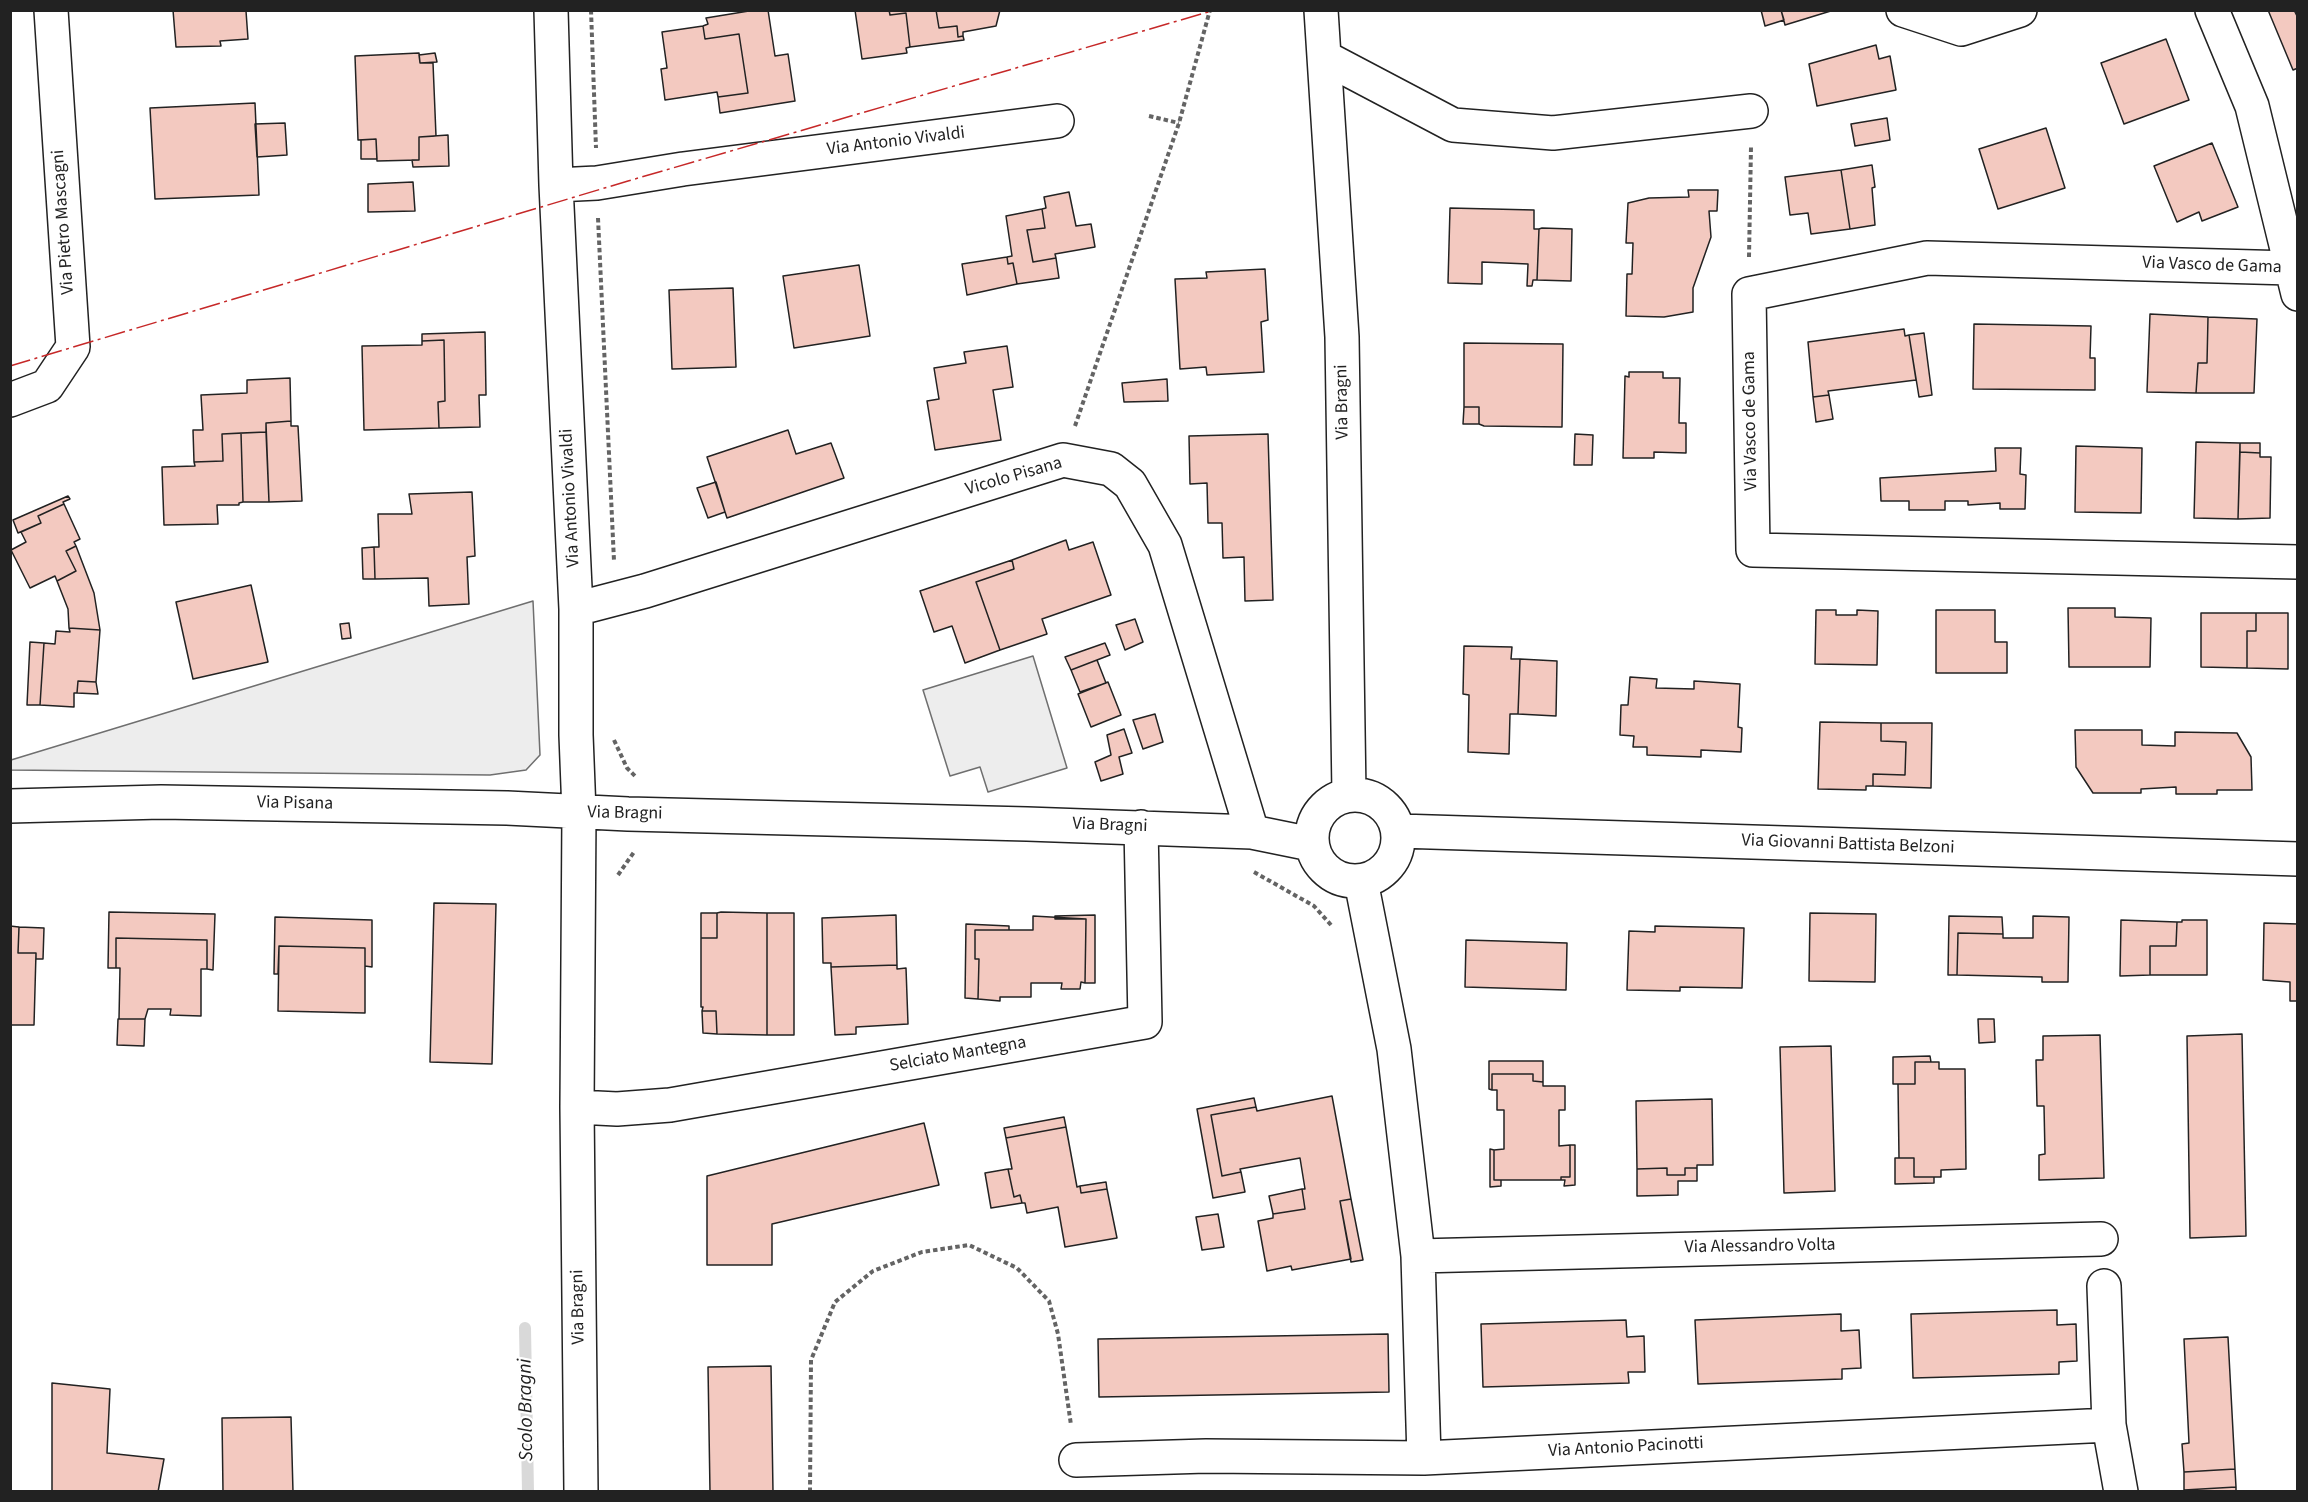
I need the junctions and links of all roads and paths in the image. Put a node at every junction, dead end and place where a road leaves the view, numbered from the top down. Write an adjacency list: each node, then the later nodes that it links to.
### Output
1 (51, 10): 16 (street, Via Pietro Mascagni)
2 (551, 10): 13 (street, Via Antonio Vivaldi)
3 (1210, 10): 12 (path)
4 (1321, 10): 8 (street, Via Bragni)
5 (1903, 10): 6 (street)
6 (2020, 10)
7 (2212, 10): 14 (street)
8 (1324, 57): 9 (street); 20 (street, Via Bragni)
9 (1751, 111): 15 (path)
10 (1149, 116): 12 (path)
11 (1057, 121): 13 (street, Via Antonio Vivaldi)
12 (1179, 123): 17 (path)
13 (556, 185): 19 (street, Via Antonio Vivaldi)
14 (2295, 281): 15 (street, Via Vasco de Gama)
15 (1749, 294): 18 (street, Via Vasco de Gama)
16 (10, 400)
17 (1063, 460): 19 (street, Vicolo Pisana); 25 (street, Vicolo Pisana)
18 (2298, 562)
19 (576, 609): 22 (street, Via Antonio Vivaldi)
20 (1349, 794): 24 (street); 26 (street)
21 (10, 806): 22 (street, Via Pisana)
22 (579, 812): 23 (street, Via Bragni); 31 (street, Via Bragni)
23 (1141, 827): 25 (street, Via Bragni); 31 (street, Selciato Mantegna)
24 (1399, 831): 27 (street, Via Giovanni Battista Belzoni); 29 (street)
25 (1252, 832): 26 (street, Via Bragni)
26 (1311, 844): 29 (street)
27 (2298, 859)
28 (1247, 868): 30 (path)
29 (1361, 881): 33 (street)
30 (1337, 932)
31 (577, 1107): 38 (street, Via Bragni)
32 (2102, 1239): 33 (street, Via Alessandro Volta)
33 (1418, 1256): 36 (street)
34 (2104, 1287): 35 (street)
35 (2109, 1425): 36 (street, Via Antonio Pacinotti); 40 (street)
36 (1424, 1458): 37 (street, Via Antonio Pacinotti)
37 (1076, 1460): 39 (path)
38 (581, 1491)
39 (810, 1491)
40 (2121, 1491)

